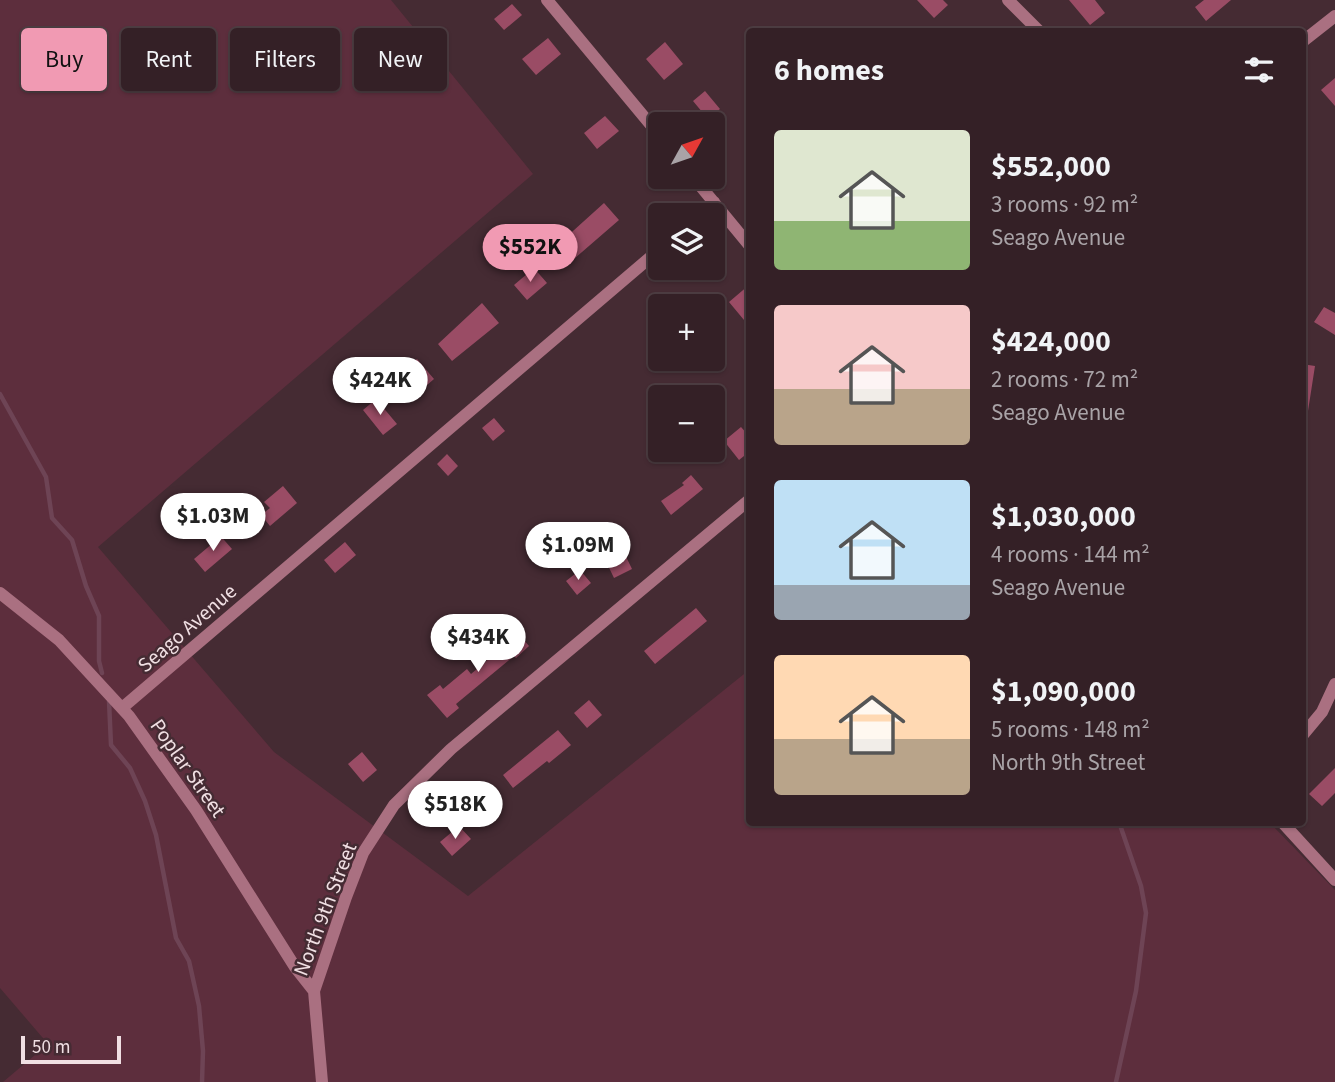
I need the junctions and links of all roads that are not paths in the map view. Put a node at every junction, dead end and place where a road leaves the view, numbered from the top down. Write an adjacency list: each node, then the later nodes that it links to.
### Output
1 (547, 0): 6 (street)
2 (1009, 0): 4 (street)
3 (1335, 16): 5 (street)
4 (1036, 28)
5 (1306, 39)
6 (648, 122)
7 (703, 189): 8 (street)
8 (714, 202): 9 (street)
9 (746, 241)
10 (648, 258): 14 (street, Seago Avenue)
11 (746, 503): 18 (street, North 9th Street)
12 (0, 593): 14 (street, Poplar Street)
13 (1335, 684): 15 (street)
14 (122, 708): 18 (street, Poplar Street)
15 (1306, 731)
16 (1286, 826): 17 (street)
17 (1335, 880)
18 (314, 991): 19 (street, North 9th Street)
19 (322, 1082)

